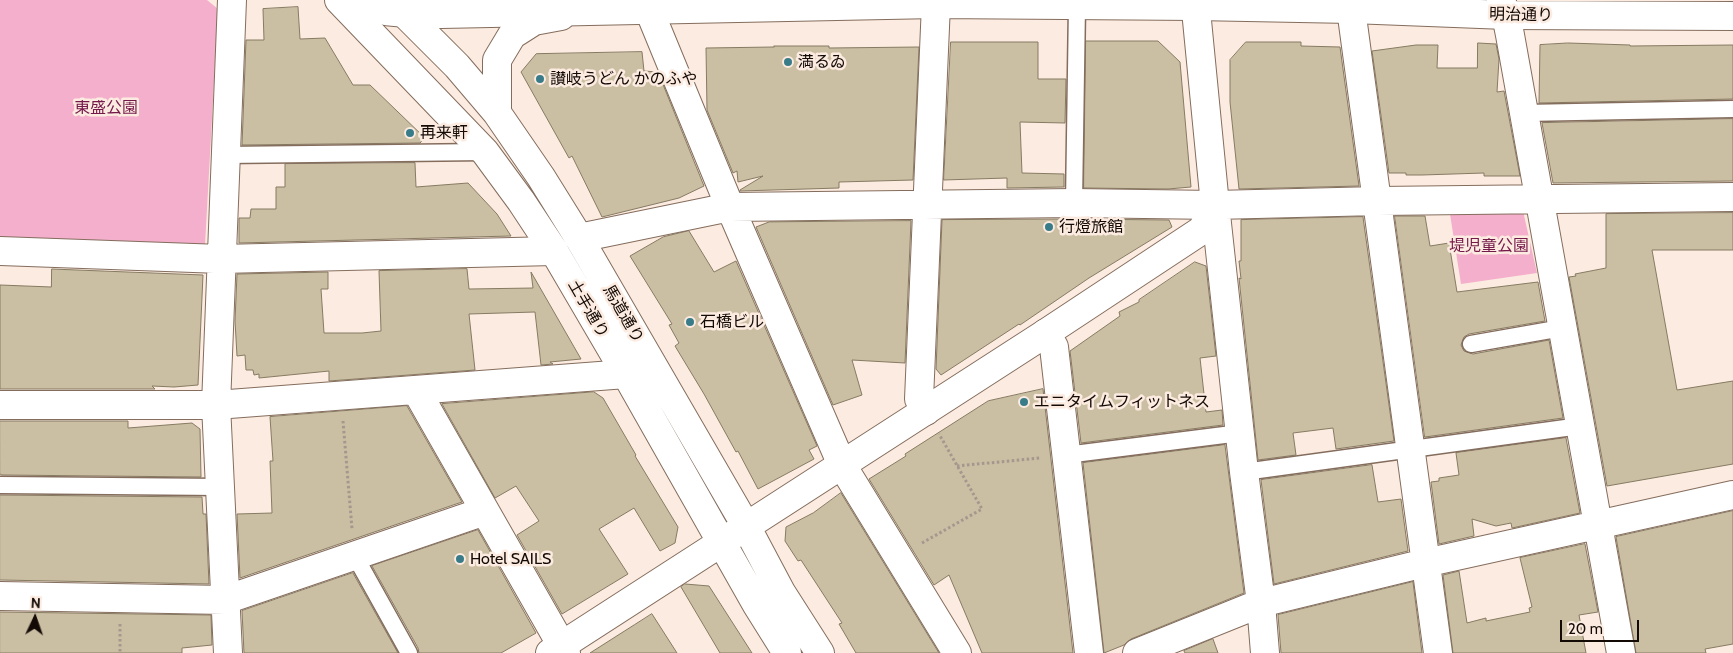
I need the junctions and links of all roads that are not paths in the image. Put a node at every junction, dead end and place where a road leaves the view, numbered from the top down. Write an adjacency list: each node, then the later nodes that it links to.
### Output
1 (232, 0): 17 (street)
2 (339, 0): 16 (street, 土手通り)
3 (352, 0): 5 (street, 明治通り)
4 (1195, 3): 7 (street, 明治通り); 9 (street, 明治通り); 23 (street)
5 (403, 4): 11 (street, 明治通り); 14 (street, 馬道通り); 16 (street)
6 (936, 4): 7 (street, 明治通り); 10 (street, 明治通り); 22 (street)
7 (1078, 5): 21 (lane)
8 (1503, 7): 9 (street, 明治通り); 12 (street, 明治通り); 15 (street)
9 (1351, 9): 20 (street)
10 (649, 10): 11 (street, 明治通り); 24 (street)
11 (582, 12): 14 (street)
12 (1733, 16)
13 (1733, 109): 15 (lane)
14 (497, 113): 25 (street, 馬道通り)
15 (1524, 113): 19 (street)
16 (485, 152): 17 (lane); 27 (street, 土手通り)
17 (225, 155): 28 (street)
18 (1733, 197): 19 (street)
19 (1539, 199): 20 (street); 29 (street)
20 (1378, 201): 23 (street); 39 (street)
21 (1074, 203): 22 (street); 23 (street)
22 (926, 205): 24 (street); 36 (street)
23 (1215, 205): 30 (street); 38 (street)
24 (730, 208): 25 (street); 41 (street)
25 (579, 238): 48 (street, 馬道通り)
26 (0, 251): 28 (street)
27 (554, 251): 28 (street); 32 (street, 土手通り)
28 (221, 260): 35 (street)
29 (1562, 328): 31 (lane); 37 (street)
30 (1046, 333): 36 (street); 40 (street)
31 (1471, 344)
32 (626, 374): 33 (street); 49 (street, 土手通り)
33 (416, 390): 35 (street); 46 (street)
34 (0, 405): 35 (street)
35 (216, 405): 44 (street)
36 (932, 422): 41 (street)
37 (1580, 426): 39 (lane); 47 (street)
38 (1240, 432): 40 (lane); 42 (street)
39 (1410, 450): 42 (lane); 51 (street)
40 (1066, 455): 61 (street)
41 (842, 466): 48 (street); 60 (street)
42 (1244, 472): 54 (street)
43 (0, 485): 44 (lane)
44 (220, 487): 53 (street)
45 (1733, 495): 47 (street)
46 (485, 511): 50 (street); 55 (street)
47 (1598, 525): 51 (street); 65 (street)
48 (746, 526): 49 (street); 59 (street, 馬道通り)
49 (721, 542): 55 (street); 58 (street, 土手通り)
50 (355, 556): 53 (street); 57 (lane)
51 (1426, 563): 54 (street); 64 (street)
52 (0, 596): 53 (street)
53 (225, 600): 56 (street)
54 (1261, 603): 62 (street); 63 (street)
55 (559, 651)
56 (228, 653)
57 (409, 653)
58 (788, 653)
59 (820, 653)
60 (957, 653)
61 (1089, 653)
62 (1137, 653)
63 (1265, 653)
64 (1438, 653)
65 (1621, 653)

